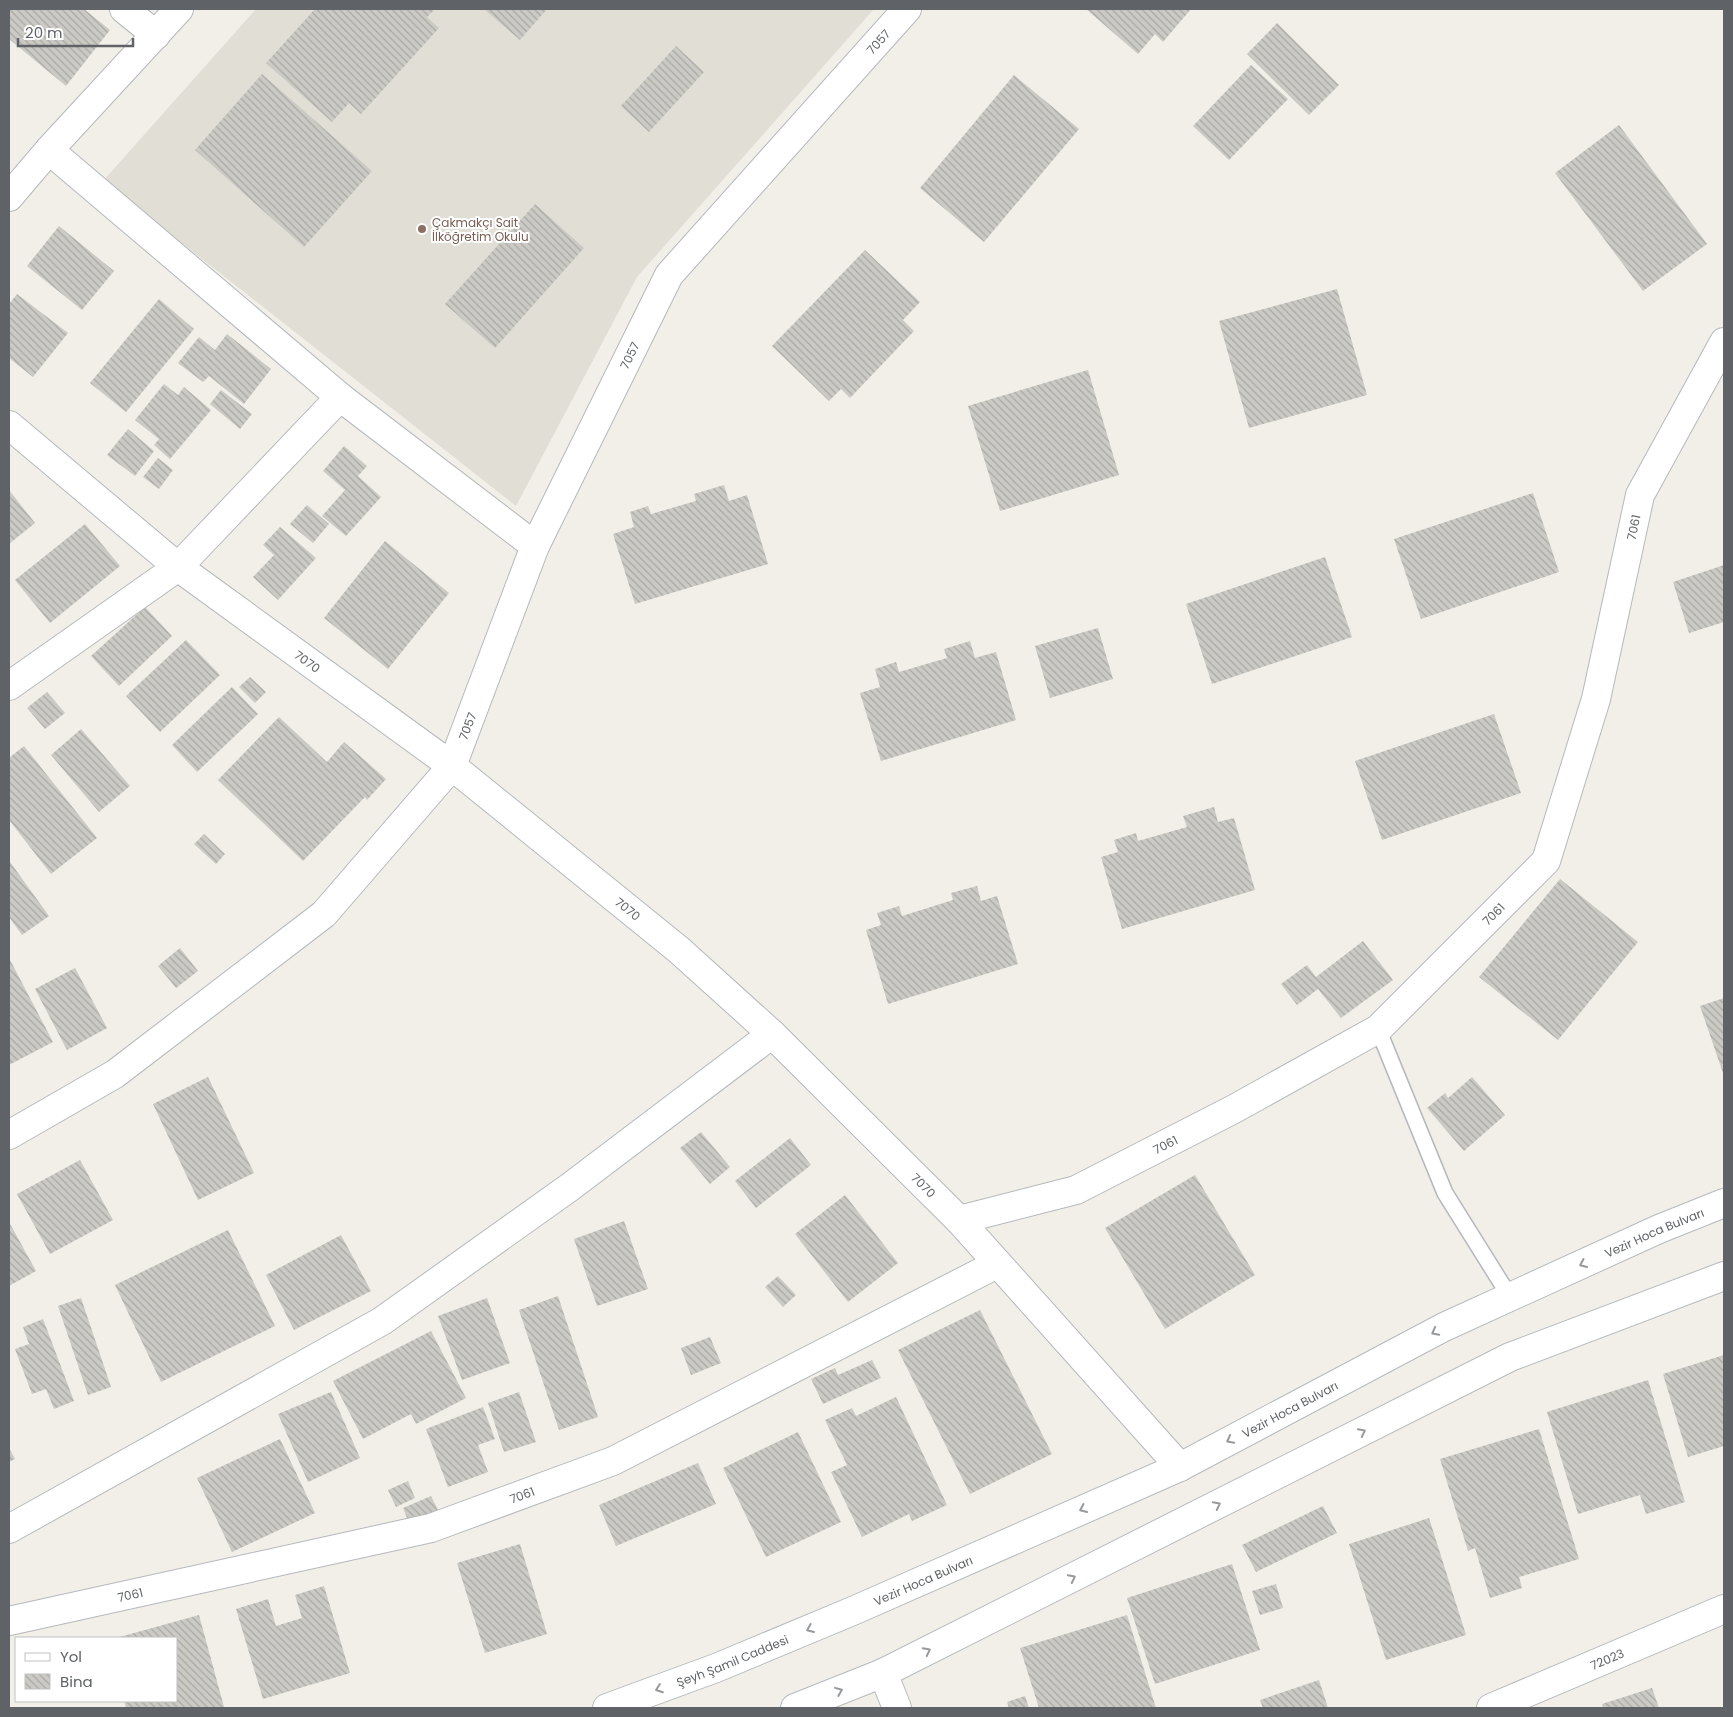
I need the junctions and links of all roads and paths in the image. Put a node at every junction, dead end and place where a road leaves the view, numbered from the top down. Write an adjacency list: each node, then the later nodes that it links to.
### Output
1 (124, 9): 4 (street)
2 (180, 9): 4 (street)
3 (907, 9): 10 (street, 7057)
4 (156, 35): 5 (street)
5 (48, 150): 6 (street); 8 (street)
6 (9, 197)
7 (1724, 342): 14 (street, 7061)
8 (340, 397): 10 (street); 11 (street)
9 (9, 425): 11 (street, 7070)
10 (535, 546): 13 (street, 7057)
11 (178, 567): 12 (street); 13 (street, 7070)
12 (9, 686)
13 (452, 766): 15 (street, 7070); 16 (street)
14 (1378, 1029): 18 (street, 7061); 21 (lane)
15 (772, 1034): 18 (street, 7070); 23 (street)
16 (9, 1135)
17 (1724, 1203): 21 (street, Vezir Hoca Bulvarı, one-way to 21)
18 (958, 1220): 19 (street, 7070)
19 (998, 1264): 22 (street, 7070); 26 (street, 7061)
20 (1724, 1276): 27 (street, one-way to 20)
21 (1510, 1297): 22 (street, Vezir Hoca Bulvarı, one-way to 22)
22 (1180, 1467): 25 (street, Vezir Hoca Bulvarı, one-way to 25)
23 (9, 1529)
24 (1724, 1609): 31 (street, 72023)
25 (855, 1610): 28 (street, Şeyh Şamil Caddesi, one-way to 28)
26 (9, 1621)
27 (883, 1673): 29 (street, one-way to 27); 30 (street)
28 (607, 1708)
29 (795, 1708)
30 (898, 1708)
31 (1491, 1708)

